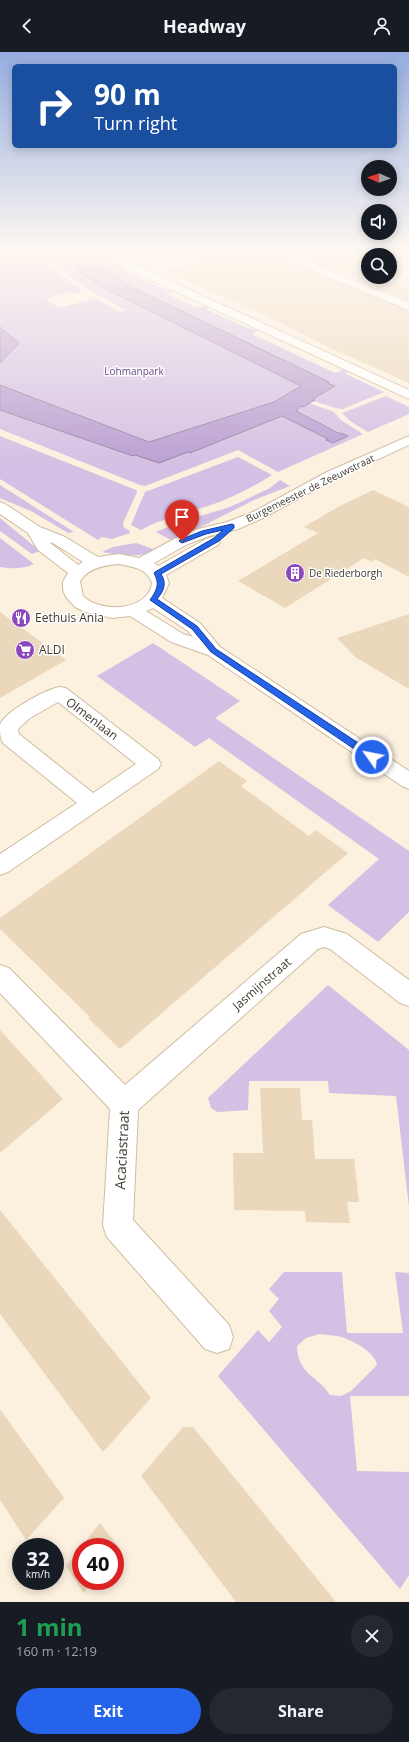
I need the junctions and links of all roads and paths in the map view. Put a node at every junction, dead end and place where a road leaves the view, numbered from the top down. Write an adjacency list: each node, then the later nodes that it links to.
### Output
1 (251, 322): 2 (street)
2 (409, 395)
3 (409, 440): 5 (street, Burgemeester de Zeeuwstraat)
4 (0, 507): 6 (street)
5 (232, 526): 8 (street, Burgemeester de Zeeuwstraat); 10 (street, Burgemeester de Zeeuwstraat)
6 (34, 530): 7 (street); 9 (street)
7 (96, 563): 8 (street); 9 (street)
8 (142, 563): 10 (street)
9 (78, 573): 12 (street)
10 (157, 573): 11 (street)
11 (153, 600): 12 (street); 13 (street)
12 (133, 610): 13 (street)
13 (214, 650): 14 (street)
14 (409, 781)
15 (92, 804): 15 (street, Olmenlaan); 16 (street, Olmenlaan)
16 (0, 866)
17 (0, 976): 19 (street, Acaciastraat)
18 (409, 995): 19 (street, Jasmijnstraat)
19 (124, 1104): 20 (street, Acaciastraat)
20 (217, 1337)

